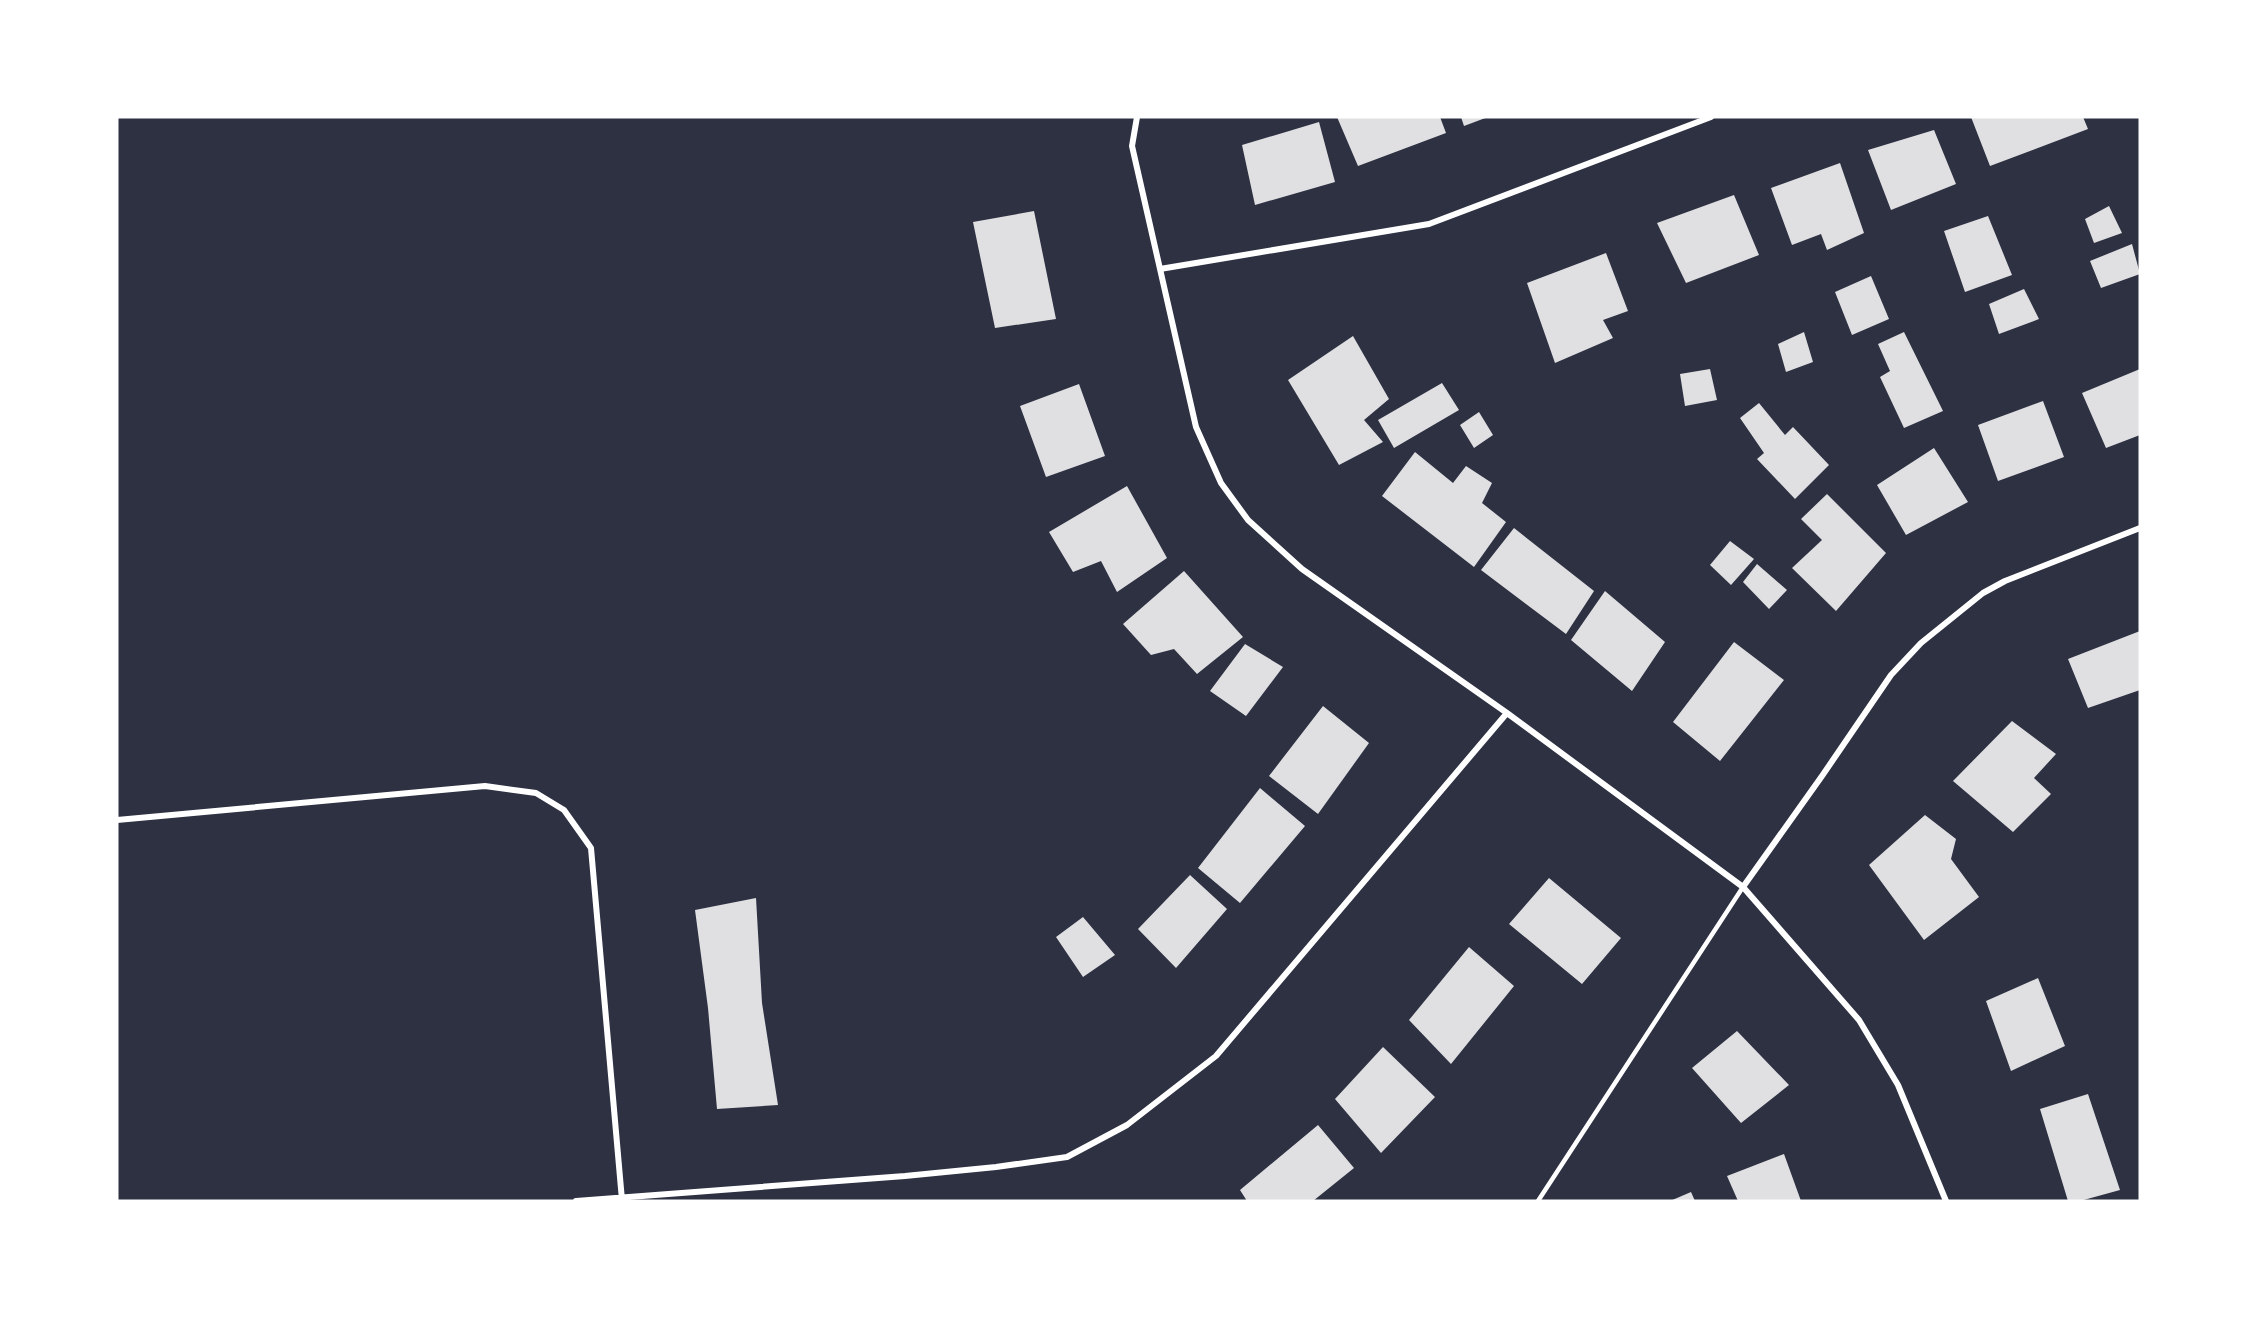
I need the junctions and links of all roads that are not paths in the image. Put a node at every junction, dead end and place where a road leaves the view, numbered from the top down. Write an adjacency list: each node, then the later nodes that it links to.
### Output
1 (1137, 117): 3 (street)
2 (1711, 117): 3 (street)
3 (1160, 269): 5 (street)
4 (2140, 528): 7 (street)
5 (1507, 713): 7 (street); 8 (street)
6 (117, 820): 8 (street)
7 (1743, 886): 10 (lane); 11 (street)
8 (622, 1199): 9 (street)
9 (576, 1201)
10 (1538, 1201)
11 (1946, 1201)

